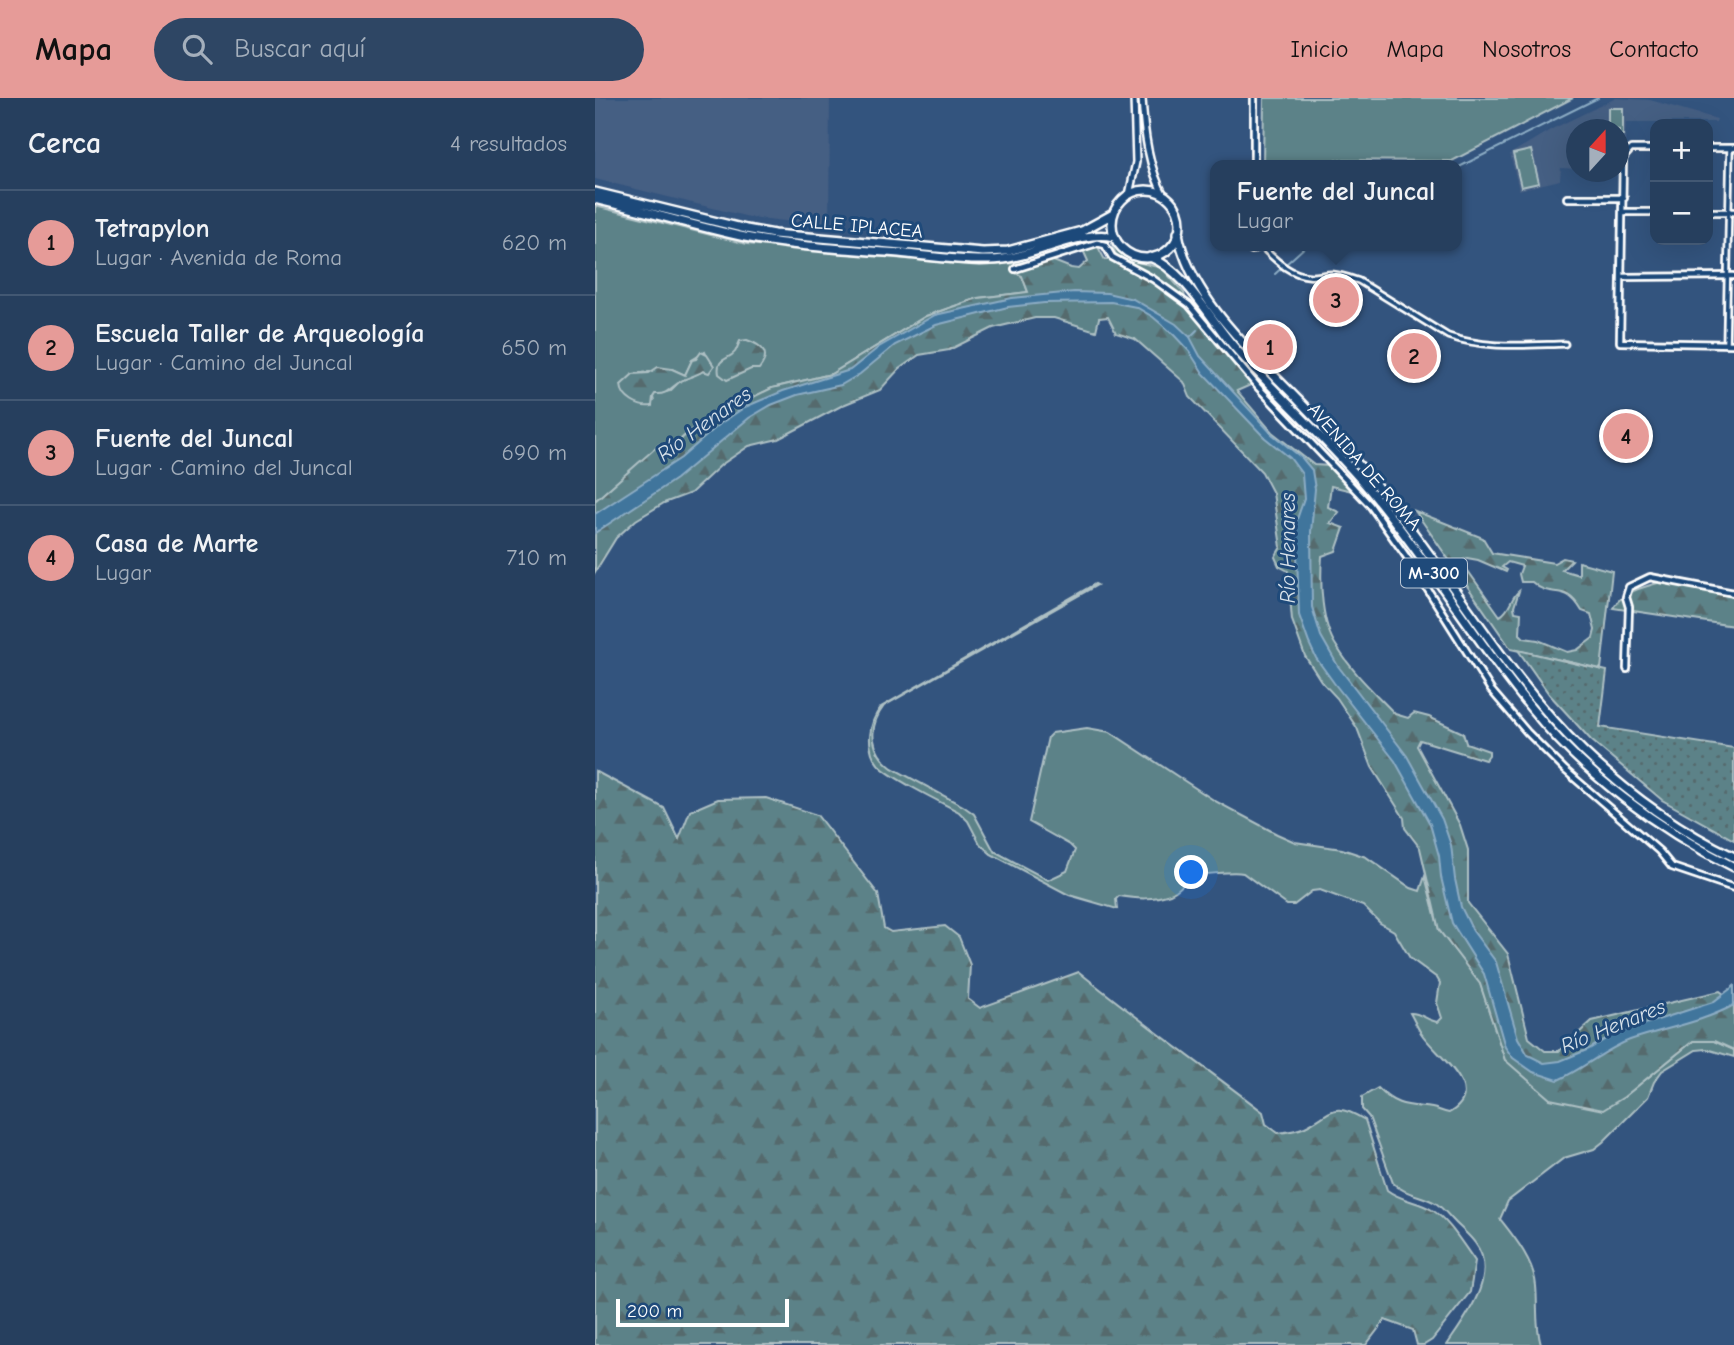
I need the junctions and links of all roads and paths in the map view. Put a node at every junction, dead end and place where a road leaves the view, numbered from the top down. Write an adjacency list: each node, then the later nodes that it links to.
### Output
1 (1134, 98): 9 (street)
2 (1142, 98): 10 (street, M-300)
3 (1254, 98): 7 (street)
4 (1713, 148): 5 (street)
5 (1732, 148): 17 (street)
6 (1650, 149): 12 (street)
7 (1254, 160)
8 (595, 192): 18 (main road, CALLE IPLACEA)
9 (1129, 195): 10 (main road); 18 (main road)
10 (1165, 197): 19 (main road, M-300)
11 (1567, 198): 12 (street)
12 (1623, 198): 14 (street)
13 (595, 199): 20 (main road, CALLE IPLACEA)
14 (1623, 212): 15 (street); 26 (street)
15 (1650, 212)
16 (1713, 212): 17 (street)
17 (1731, 212): 24 (street)
18 (1113, 214): 20 (main road)
19 (1178, 233): 22 (main road); 32 (main road, AVENIDA DE ROMA / M-300)
20 (1115, 237): 22 (main road, M-300)
21 (1266, 251): 27 (street)
22 (1150, 257): 33 (main road, AVENIDA DE ROMA / M-300)
23 (1015, 269): 34 (street)
24 (1726, 276): 25 (street); 26 (street); 28 (street)
25 (1734, 276)
26 (1621, 277): 28 (street)
27 (1565, 344)
28 (1725, 344): 29 (street)
29 (1734, 344)
30 (1734, 593): 31 (street)
31 (1627, 670)
32 (1734, 858)
33 (1734, 867)
34 (1734, 888)

